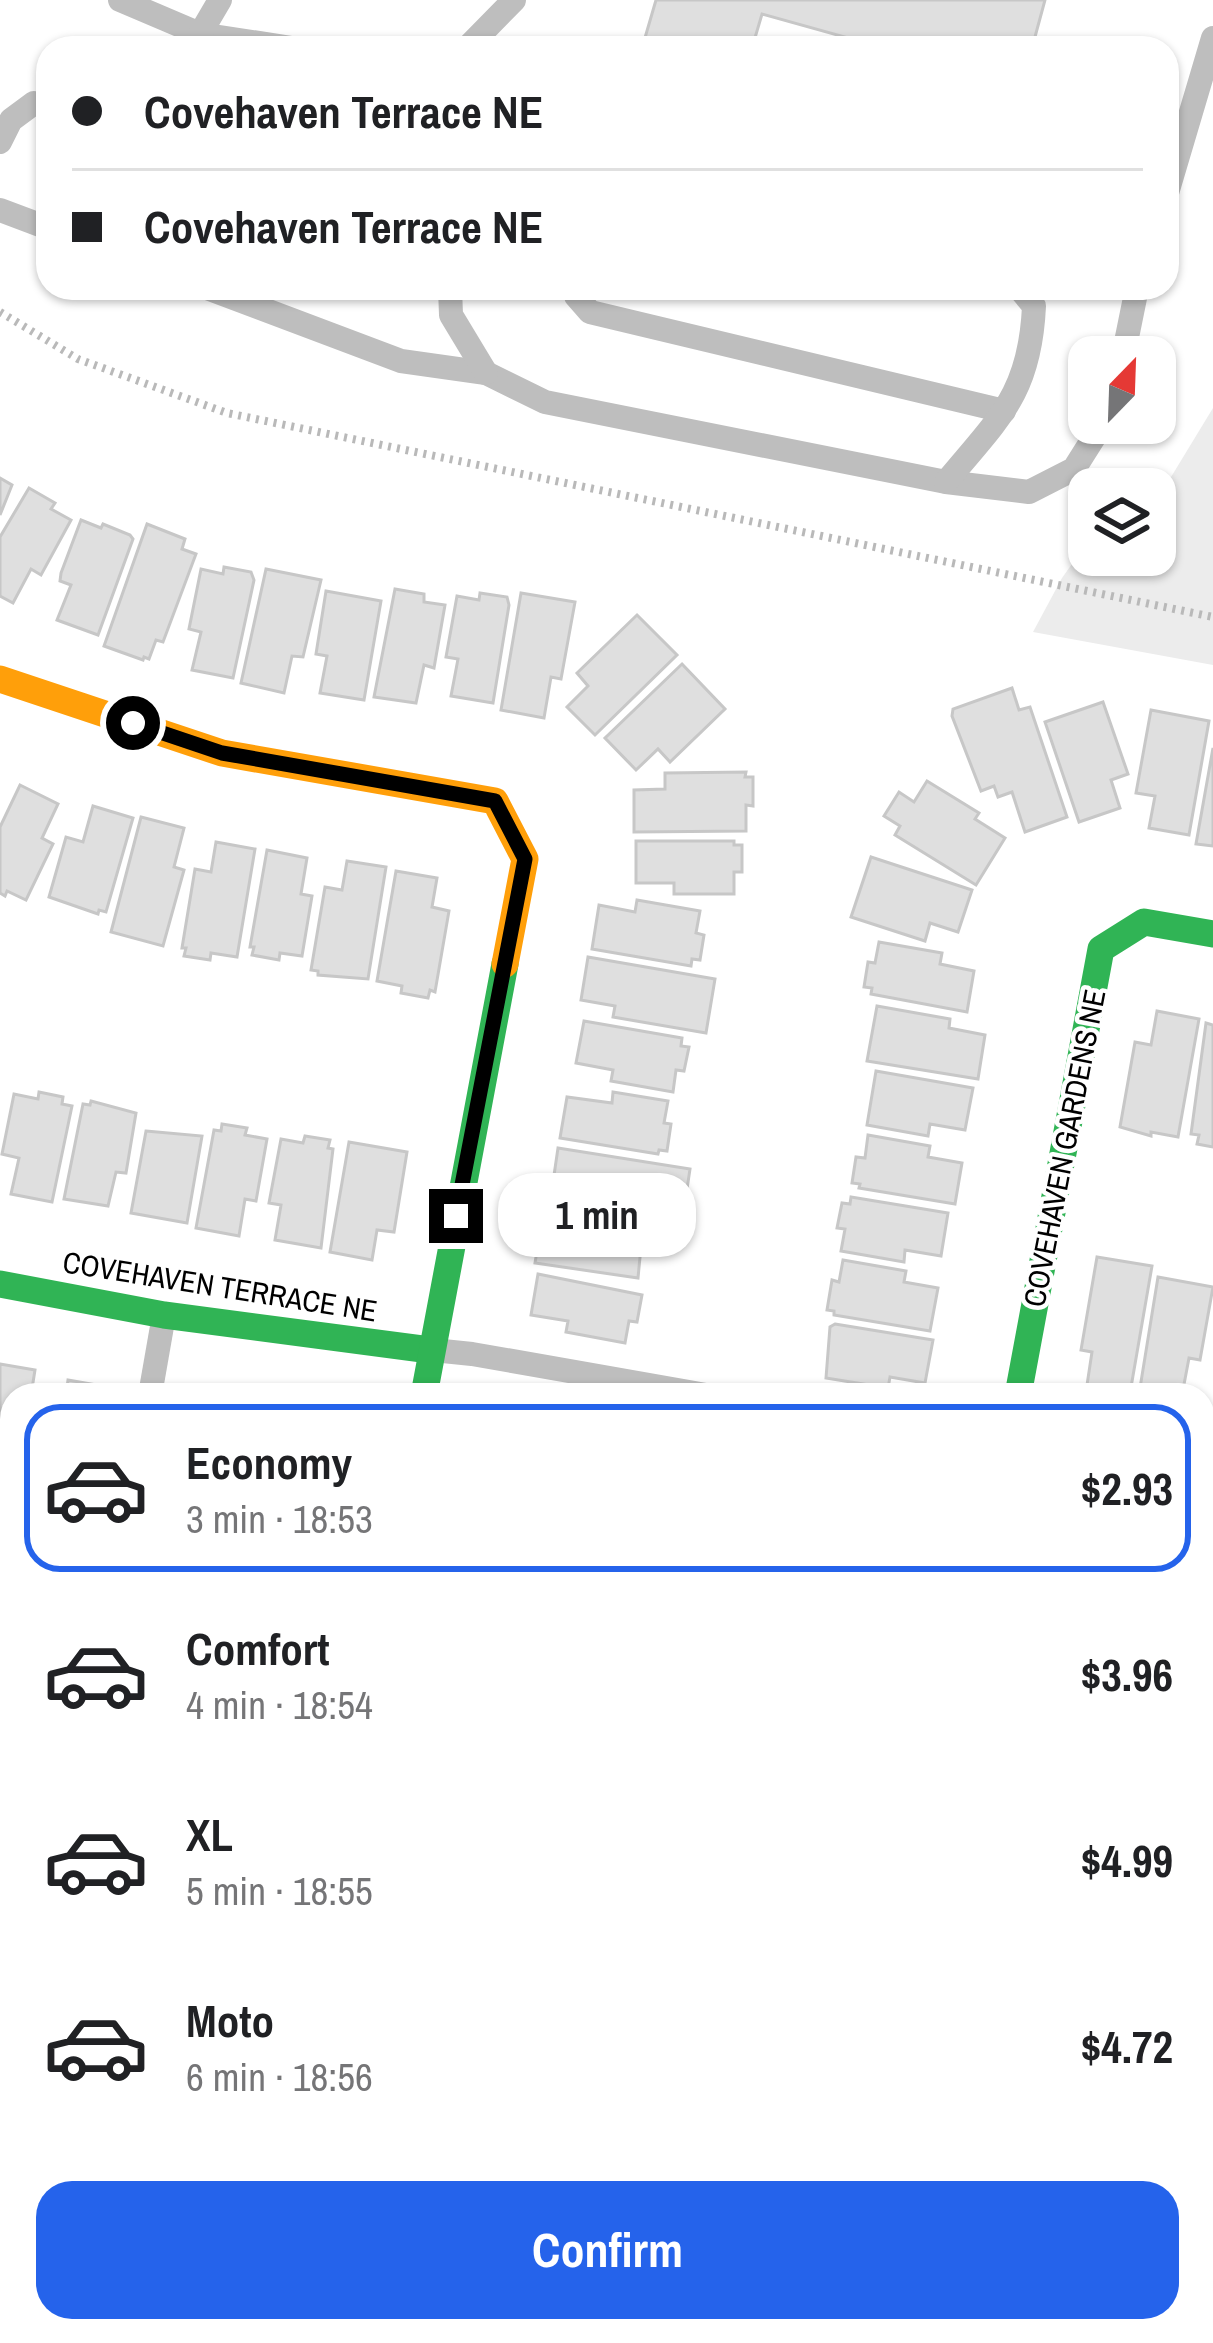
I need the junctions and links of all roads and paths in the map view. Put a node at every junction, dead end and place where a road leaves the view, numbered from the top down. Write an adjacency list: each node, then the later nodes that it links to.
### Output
1 (120, 0): 4 (lane)
2 (220, 0): 4 (lane)
3 (514, 0): 6 (lane)
4 (200, 34): 5 (lane)
5 (213, 36)
6 (479, 36)
7 (1213, 38): 10 (lane)
8 (36, 105): 9 (lane)
9 (0, 142)
10 (1179, 153)
11 (0, 210): 12 (lane)
12 (36, 224)
13 (239, 300): 20 (lane)
14 (450, 300): 20 (lane)
15 (582, 300): 21 (lane)
16 (1029, 300): 21 (lane)
17 (1135, 300): 19 (lane)
18 (0, 312): 24 (path)
19 (1127, 336)
20 (486, 374): 23 (lane)
21 (1004, 411): 23 (lane)
22 (1090, 444): 23 (lane)
23 (946, 482)
24 (1213, 617)
25 (0, 679): 29 (street)
26 (1213, 934): 33 (street, COVEHAVEN GARDENS NE)
27 (0, 1284): 28 (street, COVEHAVEN TERRACE NE)
28 (164, 1315): 29 (street, COVEHAVEN TERRACE NE); 30 (lane)
29 (430, 1350): 31 (street); 32 (lane)
30 (152, 1383)
31 (426, 1383)
32 (638, 1383)
33 (1020, 1383)

